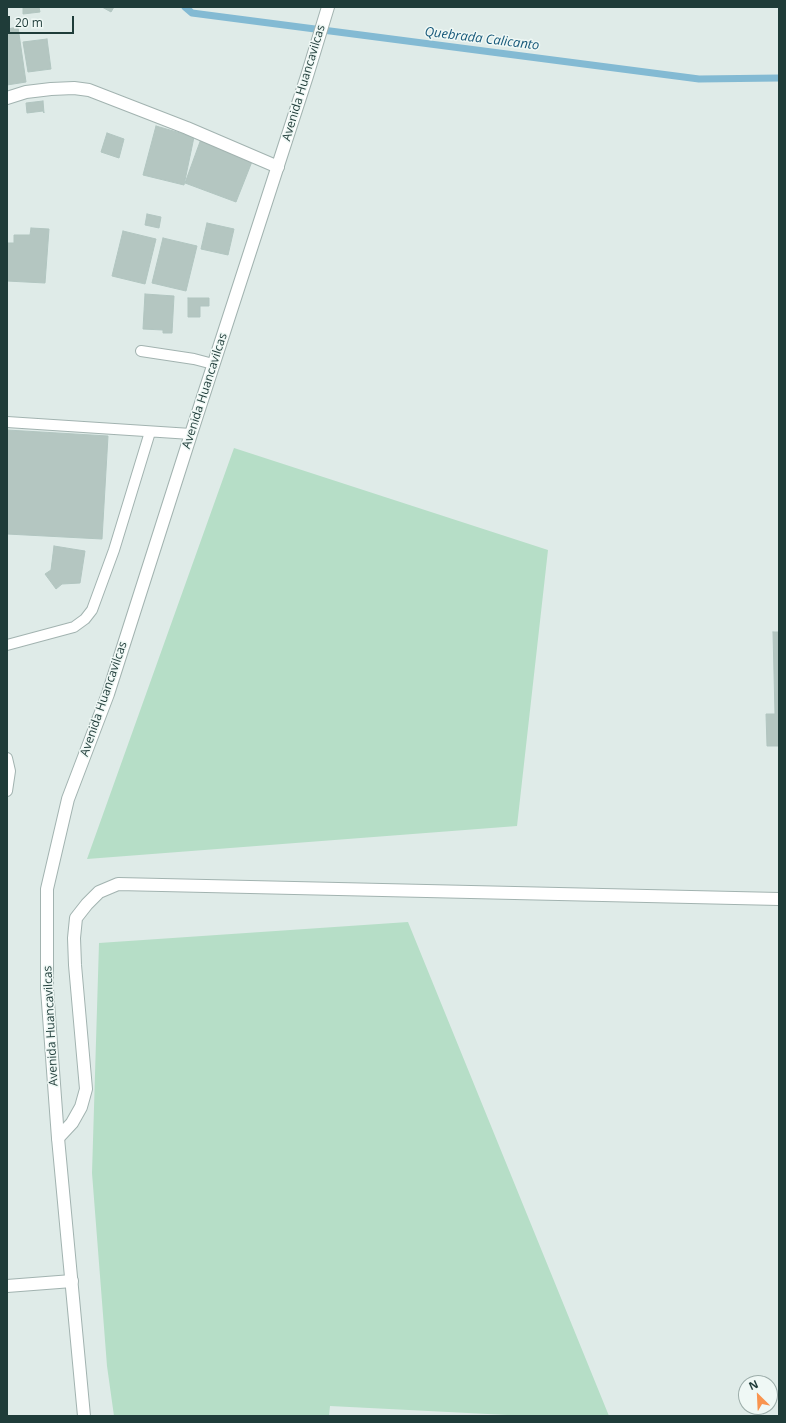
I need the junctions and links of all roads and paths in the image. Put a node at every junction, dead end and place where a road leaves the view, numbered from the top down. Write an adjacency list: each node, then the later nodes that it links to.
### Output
1 (328, 7): 3 (street, Avenida Huancavilcas)
2 (7, 98): 3 (street)
3 (278, 167): 5 (street, Avenida Huancavilcas)
4 (141, 351): 5 (lane)
5 (213, 364): 8 (street, Avenida Huancavilcas)
6 (7, 422): 7 (lane)
7 (150, 432): 8 (lane); 9 (lane)
8 (190, 434): 13 (street, Avenida Huancavilcas)
9 (7, 645)
10 (7, 758): 11 (lane)
11 (7, 791)
12 (779, 900): 13 (street)
13 (58, 1138): 14 (street, Avenida Huancavilcas)
14 (72, 1281): 15 (street); 16 (street, Avenida Huancavilcas)
15 (7, 1286)
16 (84, 1416)

